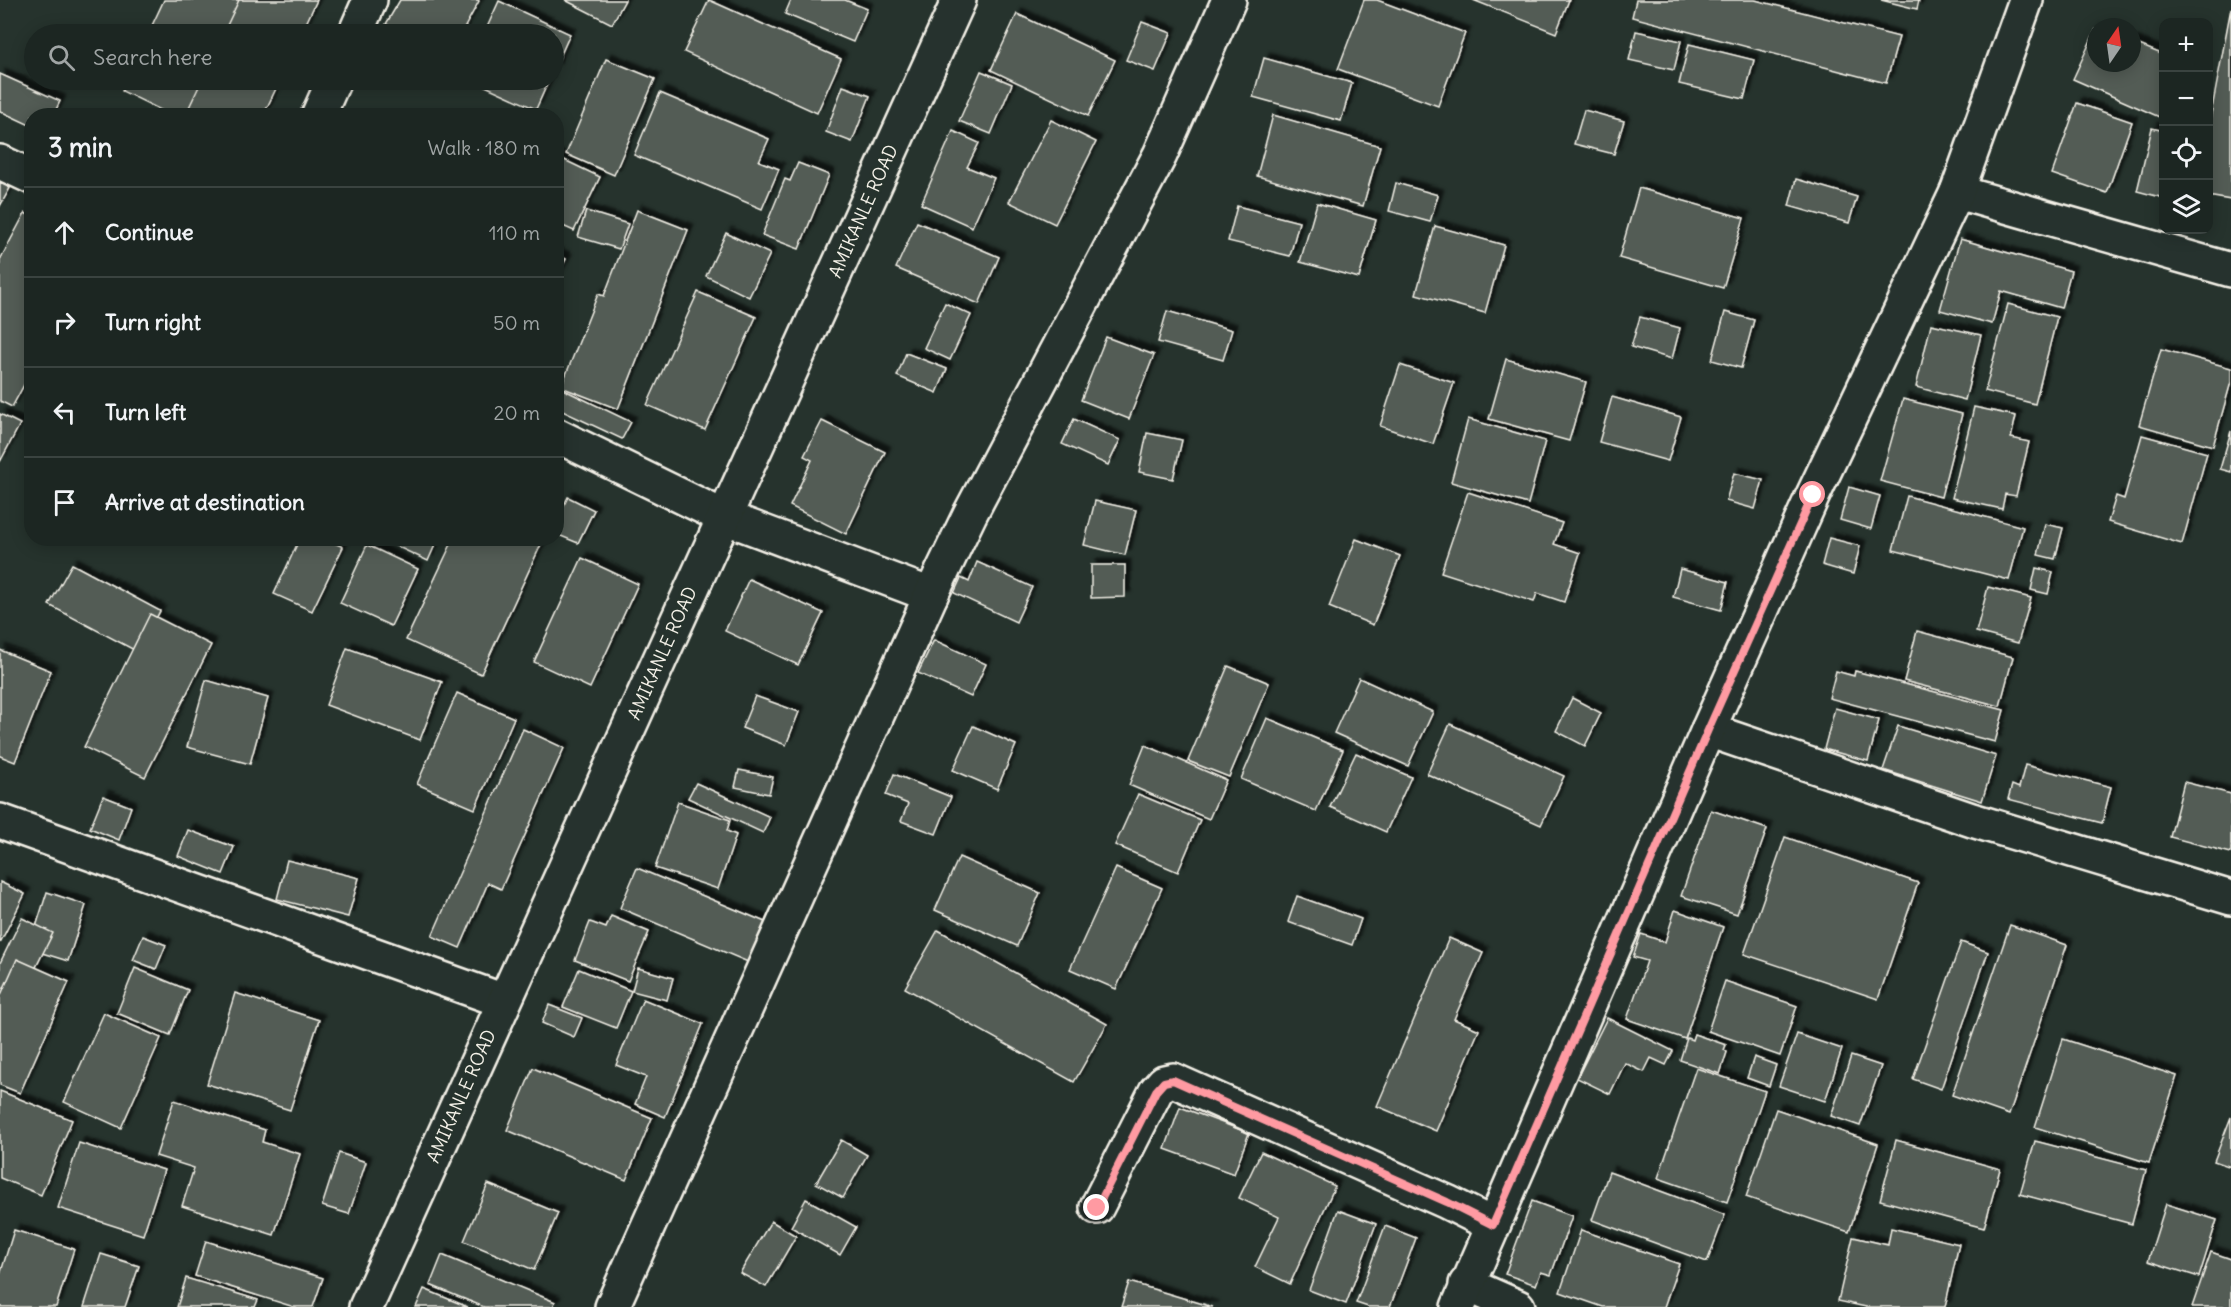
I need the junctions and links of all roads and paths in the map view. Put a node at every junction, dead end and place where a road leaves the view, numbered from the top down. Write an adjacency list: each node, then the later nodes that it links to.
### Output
1 (370, 0): 5 (street)
2 (959, 0): 13 (street, AMIKANLE ROAD)
3 (1229, 0): 14 (street)
4 (2026, 0): 10 (street)
5 (359, 24)
6 (330, 90): 7 (street)
7 (322, 108)
8 (0, 162): 9 (street)
9 (24, 173)
10 (1958, 192): 11 (street); 15 (street)
11 (2231, 270)
12 (564, 439): 13 (street)
13 (724, 517): 14 (street); 18 (street, AMIKANLE ROAD)
14 (931, 596): 23 (street)
15 (1708, 730): 17 (street); 20 (street)
16 (0, 821): 18 (street)
17 (2231, 898)
18 (504, 1001): 22 (street, AMIKANLE ROAD)
19 (1097, 1208): 20 (street)
20 (1493, 1225): 21 (street)
21 (1462, 1295): 24 (street)
22 (366, 1307)
23 (612, 1307)
24 (1518, 1307)

